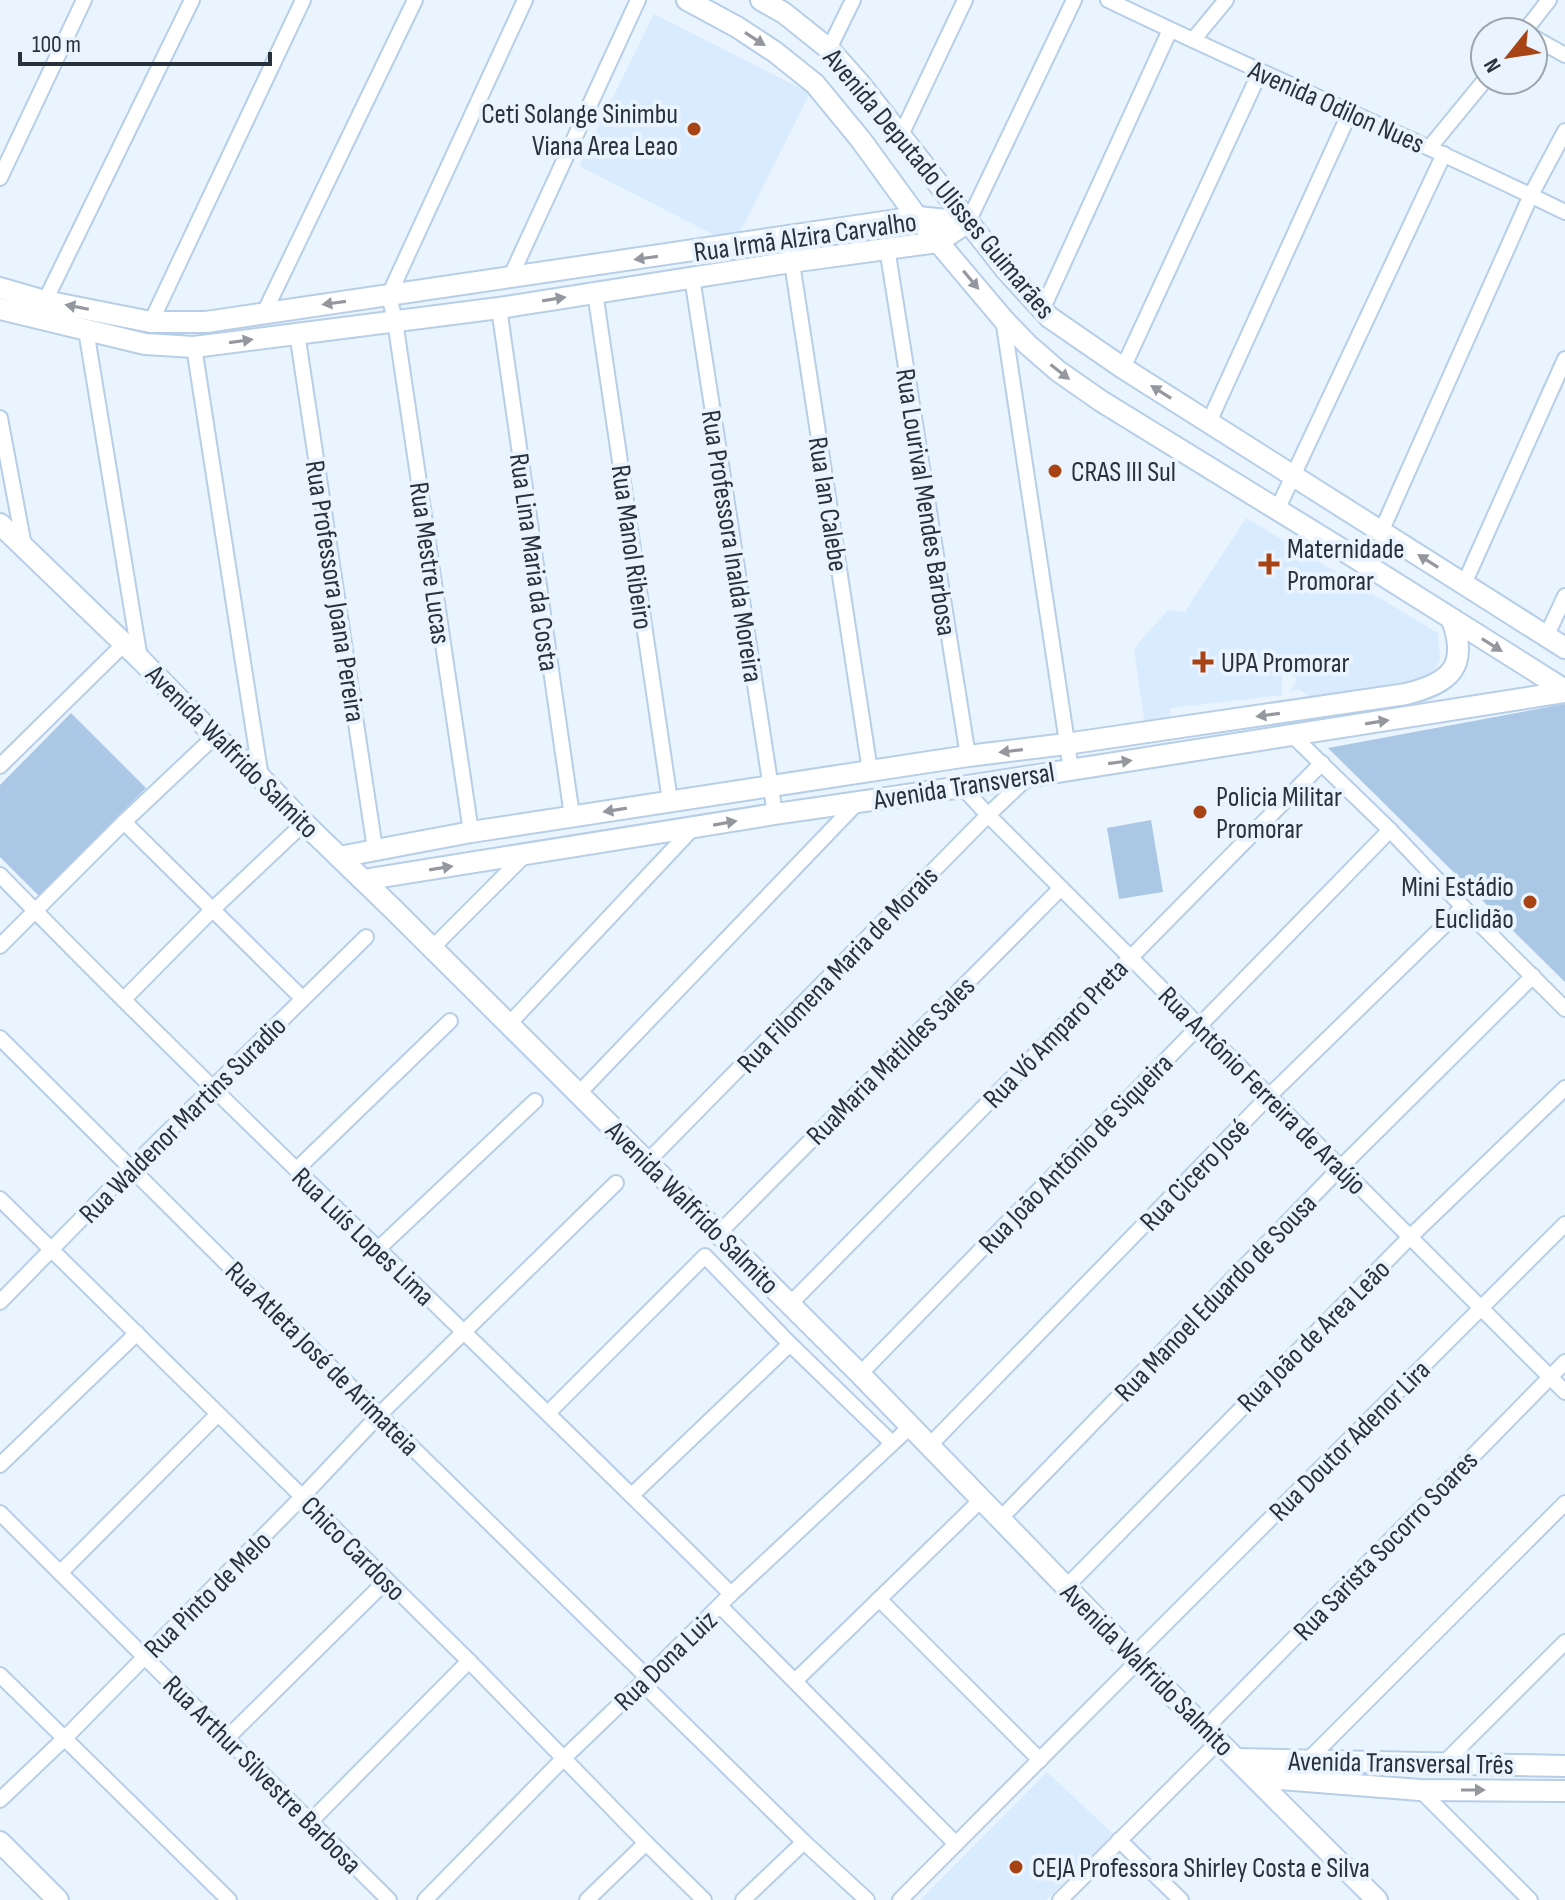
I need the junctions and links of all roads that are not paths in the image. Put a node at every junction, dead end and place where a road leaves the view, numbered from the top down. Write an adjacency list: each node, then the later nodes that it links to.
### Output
1 (84, 0): 25 (street)
2 (192, 0): 39 (street)
3 (303, 0): 46 (street)
4 (415, 0): 43 (street)
5 (525, 0): 38 (street)
6 (638, 0): 35 (street)
7 (687, 0): 28 (street, Avenida Deputado Ulisses Guimarães, one-way to 28)
8 (761, 0): 18 (street, Avenida Deputado Ulisses Guimarães)
9 (853, 0): 18 (street)
10 (965, 0): 23 (street)
11 (1074, 0): 29 (street)
12 (1108, 0): 16 (street, Avenida Odilon Nues)
13 (1226, 0): 17 (street)
14 (1549, 0): 15 (street)
15 (1536, 16)
16 (1170, 30): 17 (street, Avenida Odilon Nues); 42 (street)
17 (1193, 40): 19 (street, Avenida Odilon Nues)
18 (829, 49): 23 (street, Avenida Deputado Ulisses Guimarães)
19 (1260, 72): 21 (street, Avenida Odilon Nues); 51 (street)
20 (1474, 96): 24 (street)
21 (1350, 112): 24 (street, Avenida Odilon Nues); 53 (street)
22 (1565, 131): 26 (street)
23 (901, 135): 29 (street, Avenida Deputado Ulisses Guimarães)
24 (1437, 151): 26 (street, Avenida Odilon Nues); 54 (street)
25 (0, 178)
26 (1531, 195): 27 (street, Avenida Odilon Nues); 58 (street)
27 (1565, 212)
28 (917, 217): 29 (street, Rua Irmã Alzira Carvalho); 30 (street, Rua Irmã Alzira Carvalho); 31 (street, Avenida Deputado Ulisses Guimarães)
29 (968, 222): 31 (street, Rua Irmã Alzira Carvalho); 42 (street, Avenida Deputado Ulisses Guimarães)
30 (788, 237): 33 (street, Rua Ian Calebe); 35 (street, Rua Irmã Alzira Carvalho, one-way to 35)
31 (938, 242): 32 (street, Rua Irmã Alzira Carvalho); 44 (street, Avenida Deputado Ulisses Guimarães, one-way to 44)
32 (887, 248): 33 (street, Rua Irmã Alzira Carvalho); 72 (street, Rua Lourival Mendes Barbosa)
33 (791, 262): 34 (street, Rua Irmã Alzira Carvalho); 76 (street, Rua Ian Calebe)
34 (692, 277): 37 (street, Rua Irmã Alzira Carvalho); 79 (street, Rua Professora Inalda Moreira)
35 (510, 278): 38 (street, Rua Irmã Alzira Carvalho)
36 (0, 288): 39 (street, Rua Irmã Alzira Carvalho)
37 (595, 292): 40 (street, Rua Irmã Alzira Carvalho, one-way to 37); 81 (street, Rua Manol Ribeiro)
38 (389, 295): 43 (street, Rua Irmã Alzira Carvalho, one-way to 43); 45 (street, Rua Mestre Lucas)
39 (45, 301): 46 (street, Rua Irmã Alzira Carvalho, one-way to 39)
40 (499, 308): 45 (street, Rua Irmã Alzira Carvalho); 85 (street, Rua Lina Maria da Costa)
41 (0, 309): 47 (street, Rua Irmã Alzira Carvalho)
42 (1042, 310): 51 (street, Avenida Deputado Ulisses Guimarães)
43 (264, 313): 46 (street, Rua Irmã Alzira Carvalho)
44 (1003, 319): 55 (street, Avenida Deputado Ulisses Guimarães, one-way to 55); 71 (street)
45 (395, 321): 48 (street, Rua Irmã Alzira Carvalho); 90 (street, Rua Mestre Lucas)
46 (151, 322)
47 (86, 330): 49 (street, Rua Irmã Alzira Carvalho); 67 (street)
48 (297, 333): 49 (street, Rua Irmã Alzira Carvalho, one-way to 48); 91 (street, Rua Professora Joana Pereira)
49 (194, 347): 78 (street)
50 (1565, 359): 61 (street)
51 (1123, 368): 53 (street, Avenida Deputado Ulisses Guimarães, one-way to 51)
52 (0, 418): 59 (street)
53 (1209, 422): 54 (street, Avenida Deputado Ulisses Guimarães)
54 (1293, 476): 55 (street); 56 (street, Avenida Deputado Ulisses Guimarães)
55 (1277, 510): 60 (street, Avenida Deputado Ulisses Guimarães)
56 (1355, 516): 58 (street, Avenida Deputado Ulisses Guimarães); 60 (street)
57 (0, 524): 59 (street, Avenida Walfrido Salmito)
58 (1381, 532): 61 (street, Avenida Deputado Ulisses Guimarães, one-way to 58)
59 (24, 546): 65 (street, Avenida Walfrido Salmito)
60 (1338, 547): 63 (street, Avenida Deputado Ulisses Guimarães)
61 (1464, 584): 64 (street, Avenida Deputado Ulisses Guimarães)
62 (1565, 596): 64 (street)
63 (1452, 620): 68 (street, Avenida Deputado Ulisses Guimarães, one-way to 68); 71 (street, Avenida Transversal, one-way to 71)
64 (1546, 637): 66 (street, Avenida Deputado Ulisses Guimarães)
65 (124, 644): 67 (street, Avenida Walfrido Salmito); 74 (street)
66 (1565, 648)
67 (140, 659): 69 (street, Avenida Walfrido Salmito)
68 (1565, 691): 70 (street, Avenida Transversal, one-way to 68)
69 (215, 736): 78 (street, Avenida Walfrido Salmito); 86 (street)
70 (1293, 736): 73 (street); 75 (street, Avenida Transversal, one-way to 70)
71 (1066, 744): 72 (street, Avenida Transversal, one-way to 72); 75 (street)
72 (968, 756): 76 (street, Avenida Transversal)
73 (1322, 763): 89 (street); 103 (street, Rua Vó Amparo Preta)
74 (0, 766)
75 (1071, 769): 77 (street, Avenida Transversal)
76 (870, 771): 79 (street, Avenida Transversal)
77 (1028, 777): 80 (street, Avenida Transversal); 84 (street, Rua Filomena Maria de Morais)
78 (261, 778): 87 (street, Avenida Walfrido Salmito)
79 (770, 786): 81 (street, Avenida Transversal); 83 (street, Rua Professora Inalda Moreira)
80 (962, 787): 82 (street, Avenida Transversal); 84 (street, Rua Antônio Ferreira de Araújo)
81 (670, 801): 85 (street, Avenida Transversal, one-way to 85)
82 (860, 801): 83 (street, Avenida Transversal); 114 (street)
83 (775, 814): 88 (street, Avenida Transversal, one-way to 83)
84 (988, 815): 96 (street, Rua Antônio Ferreira de Araújo); 117 (street, Rua Filomena Maria de Morais)
85 (572, 816): 90 (street, Avenida Transversal)
86 (124, 822): 98 (street); 99 (street)
87 (304, 823): 93 (street, Avenida Walfrido Salmito); 98 (street)
88 (693, 828): 92 (street, Avenida Transversal); 109 (street)
89 (1390, 830): 97 (street); 110 (street, Rua João Antônio de Siqueira)
90 (471, 832): 91 (street, Avenida Transversal)
91 (375, 849): 93 (street, Avenida Transversal)
92 (526, 854): 95 (street, Avenida Transversal, one-way to 92); 102 (street)
93 (339, 857): 95 (street, Avenida Walfrido Salmito)
94 (0, 875): 99 (street, Rua Luís Lopes Lima)
95 (363, 880): 102 (street, Avenida Walfrido Salmito)
96 (1061, 888): 103 (street, Rua Antônio Ferreira de Araújo); 124 (street, RuaMaria Matildes Sales)
97 (1463, 907): 104 (street); 115 (street, Rua Cicero José)
98 (212, 910): 105 (street); 106 (street)
99 (35, 911): 101 (street); 105 (street, Rua Luís Lopes Lima)
100 (366, 937): 106 (street, Rua Waldenor Martins Suradio)
101 (0, 946)
102 (432, 948): 109 (street, Avenida Walfrido Salmito)
103 (1130, 957): 110 (street, Rua Antônio Ferreira de Araújo); 129 (street, Rua Vó Amparo Preta)
104 (1533, 976): 107 (street); 119 (street, Rua Manoel Eduardo de Sousa)
105 (124, 999): 112 (street, Rua Luís Lopes Lima)
106 (303, 999): 112 (street, Rua Waldenor Martins Suradio)
107 (1565, 1009)
108 (450, 1021): 120 (street)
109 (509, 1024): 114 (street, Avenida Walfrido Salmito)
110 (1199, 1026): 115 (street, Rua Antônio Ferreira de Araújo); 135 (street, Rua João Antônio de Siqueira)
111 (0, 1038): 118 (street, Rua Atleta José de Arimateia)
112 (212, 1087): 118 (street, Rua Waldenor Martins Suradio); 120 (street, Rua Luís Lopes Lima)
113 (1565, 1088): 125 (street, Rua João de Area Leão)
114 (579, 1093): 117 (street, Avenida Walfrido Salmito)
115 (1269, 1096): 119 (street, Rua Antônio Ferreira de Araújo); 143 (street, Rua Cicero José)
116 (535, 1101): 127 (street)
117 (647, 1162): 124 (street, Avenida Walfrido Salmito)
118 (132, 1167): 126 (street, Rua Waldenor Martins Suradio); 140 (street, Rua Atleta José de Arimateia)
119 (1340, 1168): 125 (street, Rua Antônio Ferreira de Araújo); 150 (street, Rua Manoel Eduardo de Sousa)
120 (297, 1169): 127 (street, Rua Luís Lopes Lima)
121 (616, 1183): 132 (street, Rua Pinto de Melo)
122 (0, 1199): 126 (street, Chico Cardoso)
123 (1565, 1224): 130 (street, Rua Doutor Adenor Lira)
124 (719, 1233): 129 (street, Avenida Walfrido Salmito)
125 (1410, 1237): 130 (street, Rua Antônio Ferreira de Araújo); 153 (street, Rua João de Area Leão)
126 (52, 1249): 128 (street, Rua Waldenor Martins Suradio); 131 (street, Chico Cardoso)
127 (378, 1249): 132 (street, Rua Luís Lopes Lima)
128 (0, 1302)
129 (790, 1304): 135 (street, Avenida Walfrido Salmito)
130 (1481, 1308): 136 (street, Rua Antônio Ferreira de Araújo); 158 (street, Rua Doutor Adenor Lira)
131 (137, 1333): 139 (street, Chico Cardoso); 144 (street)
132 (463, 1333): 138 (street, Rua Luís Lopes Lima); 140 (street, Rua Pinto de Melo)
133 (790, 1344): 138 (street); 142 (street); 145 (street)
134 (1565, 1362): 136 (street, Rua Sarista Socorro Soares)
135 (860, 1374): 141 (street, Avenida Walfrido Salmito)
136 (1550, 1377): 137 (street, Rua Antônio Ferreira de Araújo); 163 (street, Rua Sarista Socorro Soares)
137 (1565, 1392)
138 (548, 1413): 145 (street, Rua Luís Lopes Lima)
139 (217, 1415): 146 (street, Chico Cardoso); 151 (street)
140 (379, 1415): 146 (street, Rua Pinto de Melo); 161 (street, Rua Atleta José de Arimateia)
141 (911, 1426): 142 (street, Rua Dona Luiz); 143 (street, Avenida Walfrido Salmito)
142 (892, 1443): 155 (street, Rua Dona Luiz)
143 (930, 1445): 147 (street, Avenida Walfrido Salmito)
144 (0, 1465)
145 (632, 1495): 155 (street, Rua Luís Lopes Lima)
146 (302, 1497): 152 (street, Chico Cardoso); 157 (street, Rua Pinto de Melo)
147 (982, 1499): 150 (street, Avenida Walfrido Salmito); 154 (street)
148 (1565, 1503): 169 (street)
149 (0, 1513): 151 (street, Rua Arthur Silvestre Barbosa)
150 (1001, 1518): 153 (street, Avenida Walfrido Salmito)
151 (60, 1573): 157 (street, Rua Arthur Silvestre Barbosa)
152 (386, 1581): 159 (street, Chico Cardoso); 165 (street)
153 (1066, 1587): 158 (street, Avenida Walfrido Salmito)
154 (879, 1599): 162 (street); 168 (street)
155 (725, 1600): 161 (street, Rua Dona Luiz); 162 (street, Rua Luís Lopes Lima)
156 (1565, 1642): 170 (street)
157 (145, 1656): 164 (street, Rua Pinto de Melo); 165 (street, Rua Arthur Silvestre Barbosa)
158 (1136, 1658): 163 (street, Avenida Walfrido Salmito); 168 (street, Rua Doutor Adenor Lira)
159 (469, 1661): 166 (street, Chico Cardoso); 176 (street)
160 (0, 1675): 164 (street)
161 (645, 1680): 166 (street, Rua Dona Luiz); 179 (street, Rua Atleta José de Arimateia)
162 (795, 1681): 181 (street, Rua Luís Lopes Lima)
163 (1212, 1734): 167 (street, Avenida Walfrido Salmito); 177 (street, Rua Sarista Socorro Soares)
164 (65, 1738): 175 (street, Rua Pinto de Melo); 183 (street)
165 (226, 1739): 176 (street, Rua Arthur Silvestre Barbosa)
166 (564, 1758): 180 (street, Chico Cardoso); 185 (street, Rua Dona Luiz)
167 (1237, 1759): 169 (street, Avenida Transversal Três); 172 (street, Avenida Walfrido Salmito)
168 (1040, 1760): 181 (street, Rua Doutor Adenor Lira)
169 (1308, 1760): 170 (street, Avenida Transversal Três)
170 (1443, 1764): 171 (street, Avenida Transversal Três)
171 (1565, 1766)
172 (1255, 1777): 173 (street, Avenida Transversal Três); 193 (street, Avenida Walfrido Salmito)
173 (1420, 1790): 174 (street, Avenida Transversal Três, one-way to 174); 194 (street)
174 (1564, 1791)
175 (0, 1800)
176 (311, 1821): 184 (street, Rua Arthur Silvestre Barbosa)
177 (1119, 1840): 191 (street, Rua Sarista Socorro Soares); 192 (street)
178 (0, 1842): 182 (street)
179 (804, 1842): 188 (street); 189 (street, Rua Atleta José de Arimateia)
180 (646, 1843): 186 (street); 187 (street, Chico Cardoso)
181 (956, 1844): 190 (street, Rua Doutor Adenor Lira)
182 (58, 1900)
183 (229, 1900)
184 (389, 1900)
185 (425, 1900)
186 (587, 1900)
187 (704, 1900)
188 (743, 1900)
189 (867, 1900)
190 (900, 1900)
191 (1060, 1900)
192 (1181, 1900)
193 (1377, 1900)
194 (1530, 1900)

